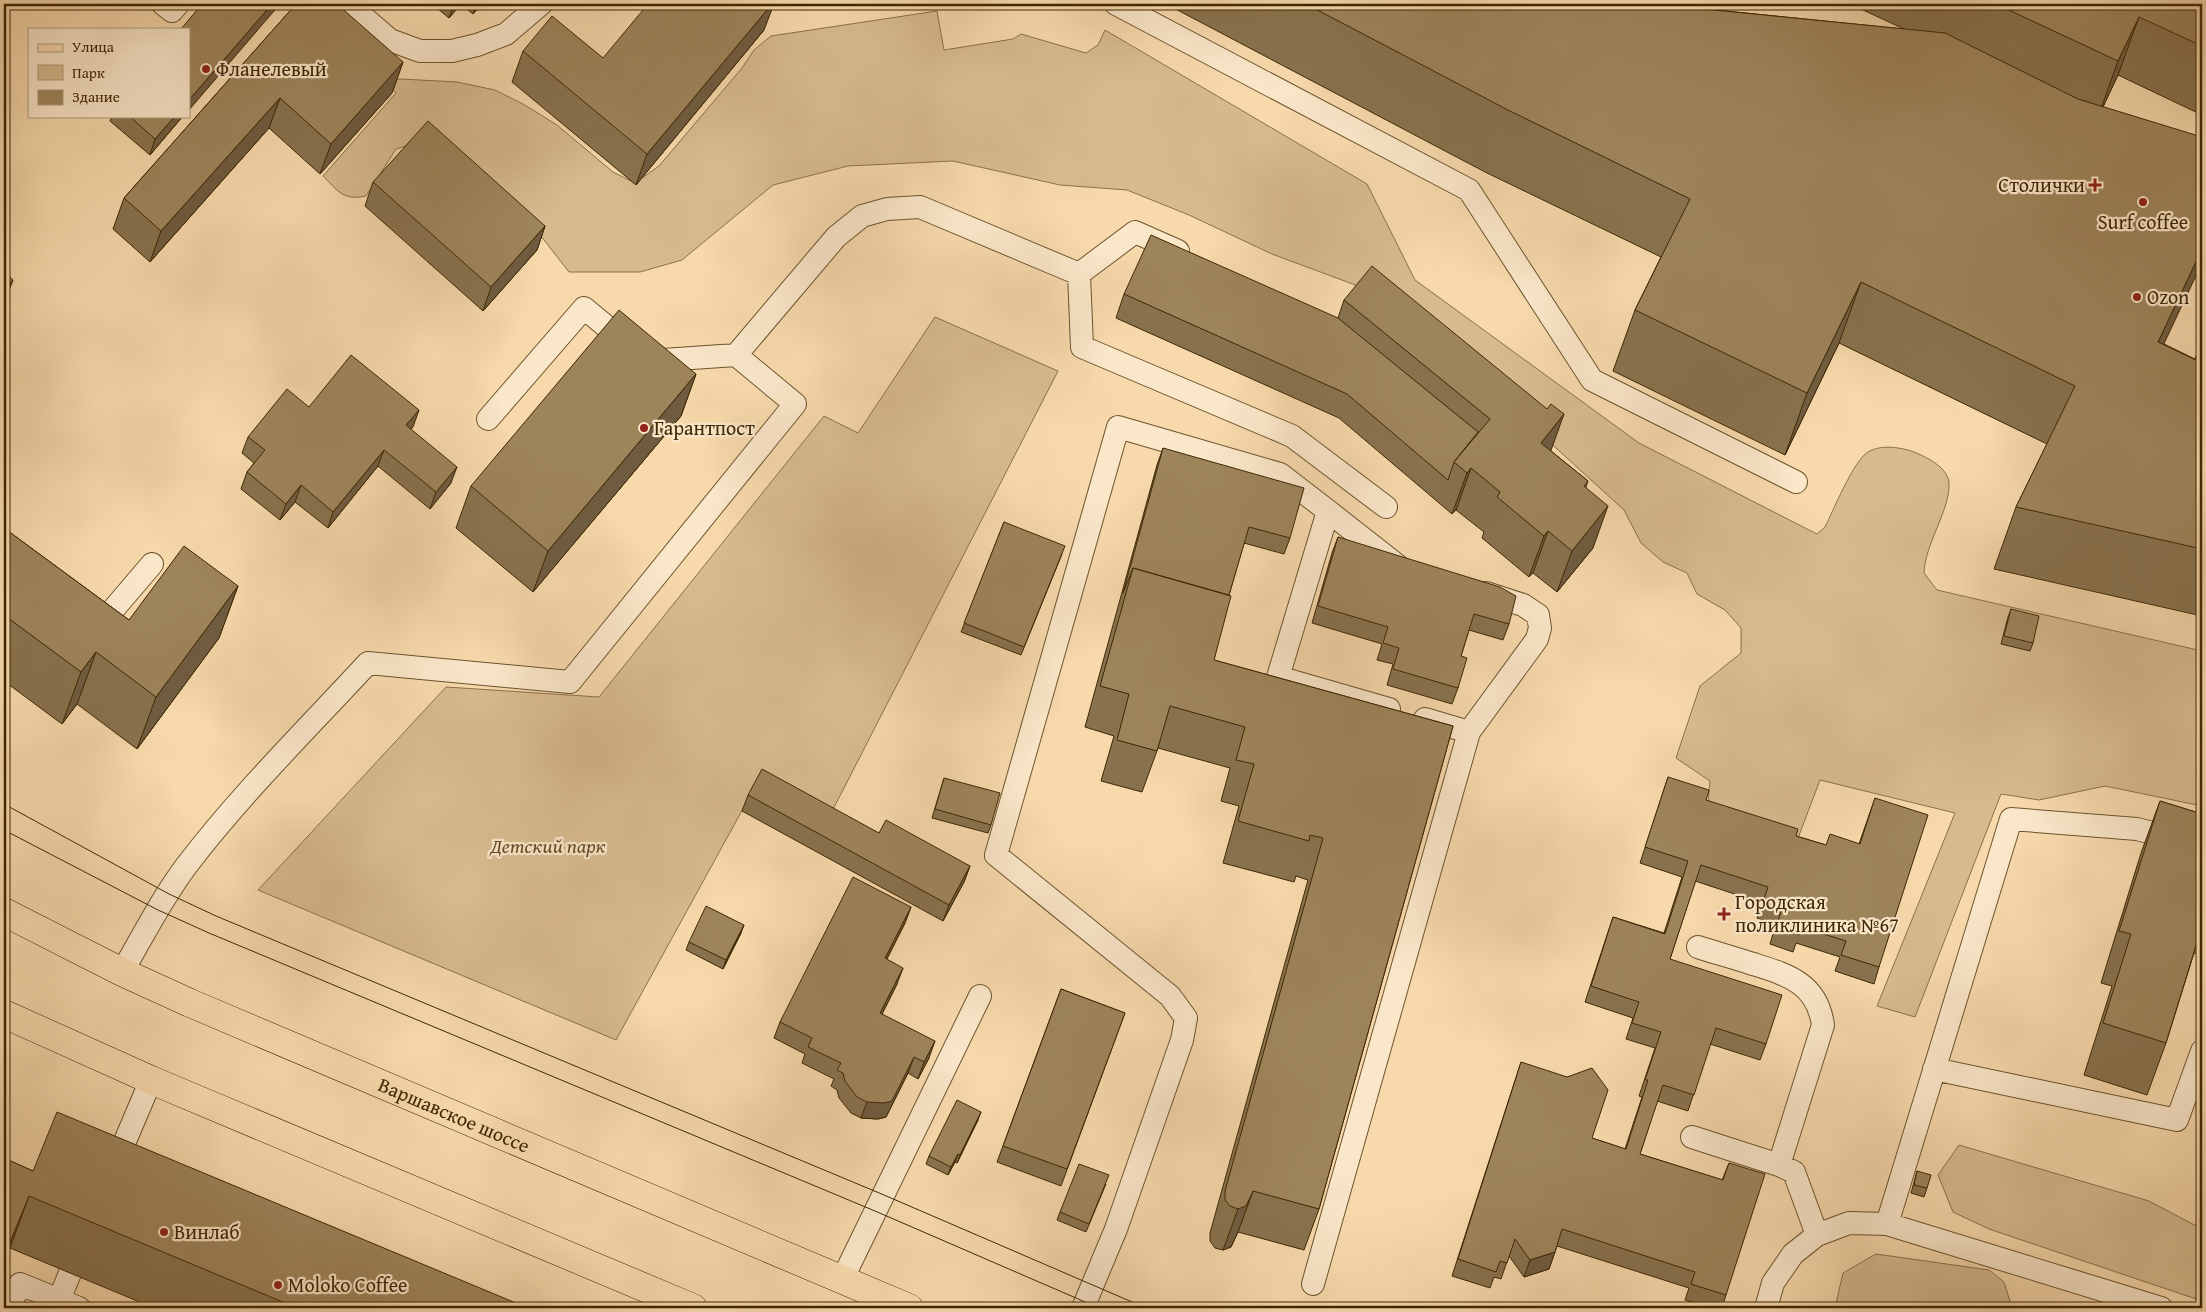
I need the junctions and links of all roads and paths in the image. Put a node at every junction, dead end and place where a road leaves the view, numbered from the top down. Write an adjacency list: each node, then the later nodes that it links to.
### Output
1 (164, 4): 2 (lane)
2 (178, 4)
3 (348, 4): 4 (lane)
4 (542, 4)
5 (1116, 4): 10 (lane)
6 (1196, 259): 7 (lane)
7 (1079, 274): 8 (lane); 11 (lane)
8 (736, 355): 9 (lane); 21 (lane)
9 (488, 419)
10 (1796, 482)
11 (1386, 507)
12 (1328, 511): 14 (lane); 17 (lane); 39 (lane)
13 (152, 564): 16 (lane)
14 (1422, 573)
15 (1468, 587): 17 (lane)
16 (78, 608)
17 (1469, 732): 34 (lane)
18 (2202, 846): 25 (lane)
19 (4, 912): 21 (main road, Варшавское шоссе)
20 (1698, 947): 28 (lane)
21 (122, 972): 33 (main road, Варшавское шоссе)
22 (980, 996): 33 (lane)
23 (6, 1021): 26 (main road)
24 (2202, 1051): 25 (lane)
25 (1934, 1070): 30 (lane)
26 (151, 1080): 29 (lane); 37 (main road)
27 (1692, 1137): 28 (lane)
28 (1779, 1165): 31 (lane)
29 (108, 1184)
30 (1887, 1224): 31 (lane); 41 (lane)
31 (1817, 1235): 40 (lane)
32 (70, 1274): 35 (lane)
33 (842, 1280): 38 (main road, Варшавское шоссе)
34 (1313, 1284)
35 (69, 1304): 36 (lane)
36 (10, 1308)
37 (693, 1308)
38 (909, 1308)
39 (1083, 1308)
40 (1766, 1308)
41 (2161, 1308)

